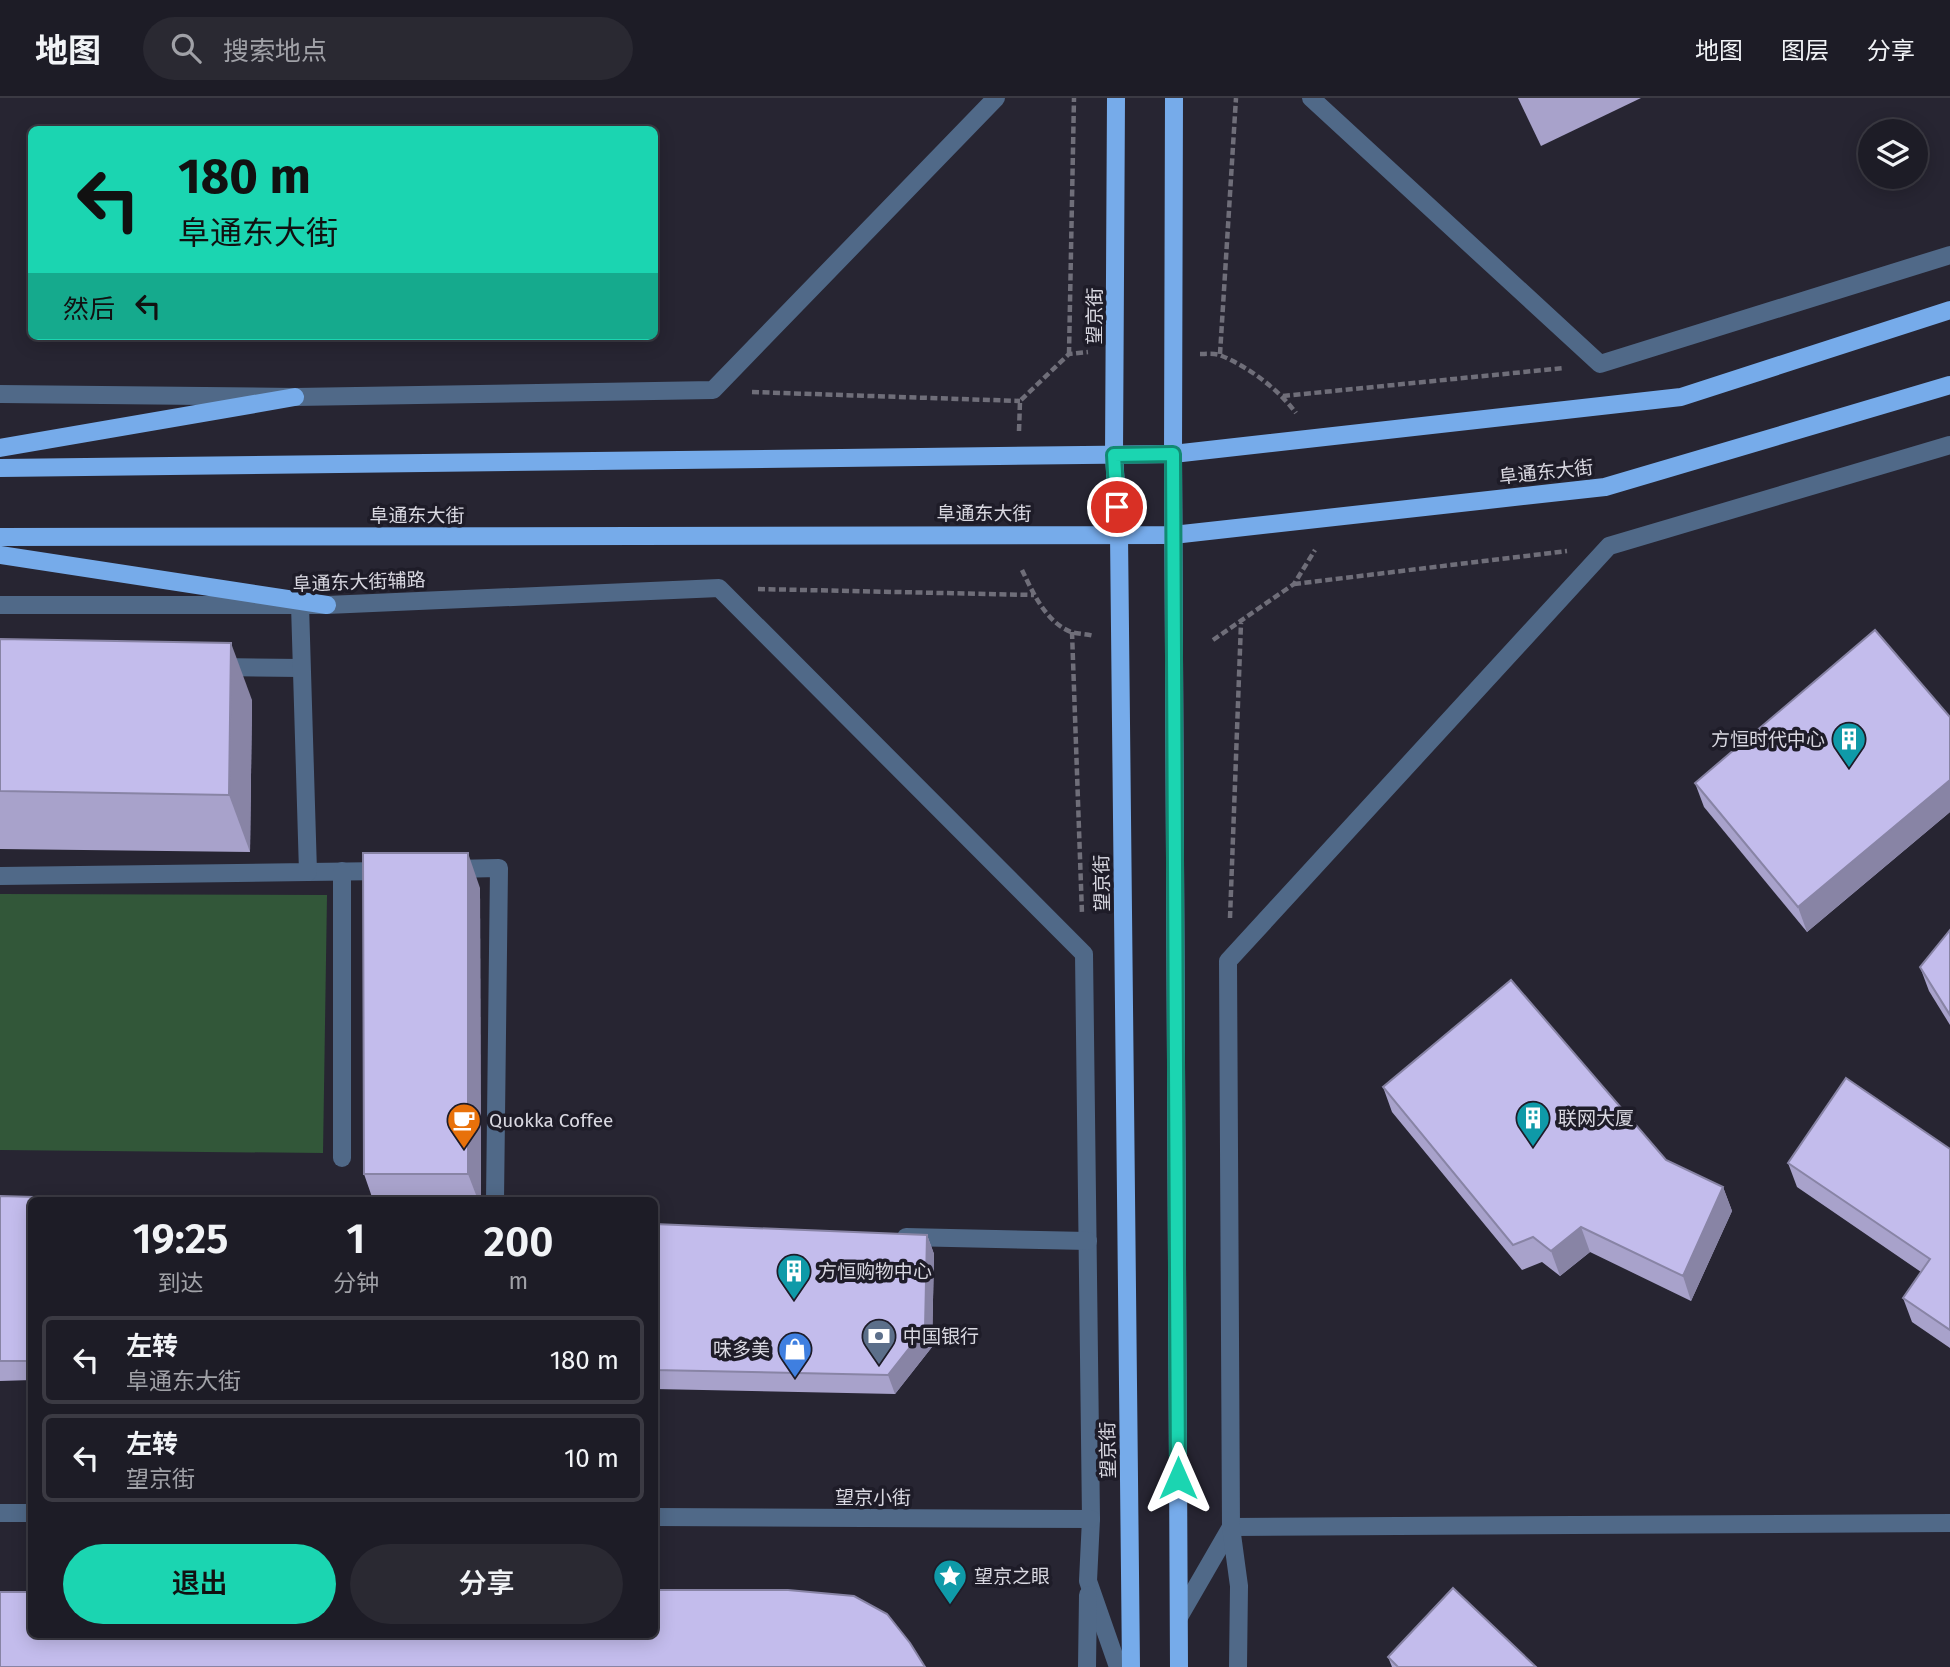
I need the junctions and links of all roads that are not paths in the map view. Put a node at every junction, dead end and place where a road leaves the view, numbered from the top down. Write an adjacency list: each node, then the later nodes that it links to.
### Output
1 (996, 98): 9 (street)
2 (1116, 98): 13 (main road, 望京街)
3 (1174, 98): 12 (main road)
4 (1311, 98): 5 (street)
5 (1950, 255)
6 (1950, 310): 12 (main road)
7 (1950, 385): 16 (main road, 阜通东大街)
8 (0, 394): 9 (street)
9 (295, 397): 11 (main road)
10 (1950, 445): 38 (street)
11 (0, 448)
12 (1173, 454): 13 (main road); 16 (main road)
13 (1114, 455): 14 (main road); 15 (main road, 望京街)
14 (0, 468)
15 (1119, 534): 16 (main road, 阜通东大街); 17 (main road, 阜通东大街); 43 (main road, 望京街)
16 (1173, 535): 40 (main road)
17 (0, 537)
18 (0, 555): 21 (main road)
19 (0, 604): 20 (street, 阜通东大街辅路)
20 (300, 605): 21 (street, 阜通东大街辅路); 23 (street)
21 (327, 605): 32 (street, 阜通东大街辅路)
22 (205, 667): 23 (street)
23 (301, 668): 27 (street)
24 (408, 870): 26 (street)
25 (434, 870): 30 (street)
26 (342, 871): 27 (street); 29 (street)
27 (308, 872): 28 (street)
28 (0, 876)
29 (342, 1158)
30 (495, 1197)
31 (892, 1237): 32 (street)
32 (1088, 1241): 36 (street)
33 (0, 1513): 34 (street)
34 (28, 1513)
35 (658, 1517): 36 (street, 望京小街)
36 (1091, 1519): 39 (street)
37 (1950, 1523): 38 (street)
38 (1231, 1527): 40 (street); 45 (street)
39 (1088, 1581): 41 (street); 42 (street)
40 (1179, 1617): 44 (main road)
41 (1087, 1667)
42 (1118, 1667)
43 (1131, 1667)
44 (1179, 1667)
45 (1238, 1667)

